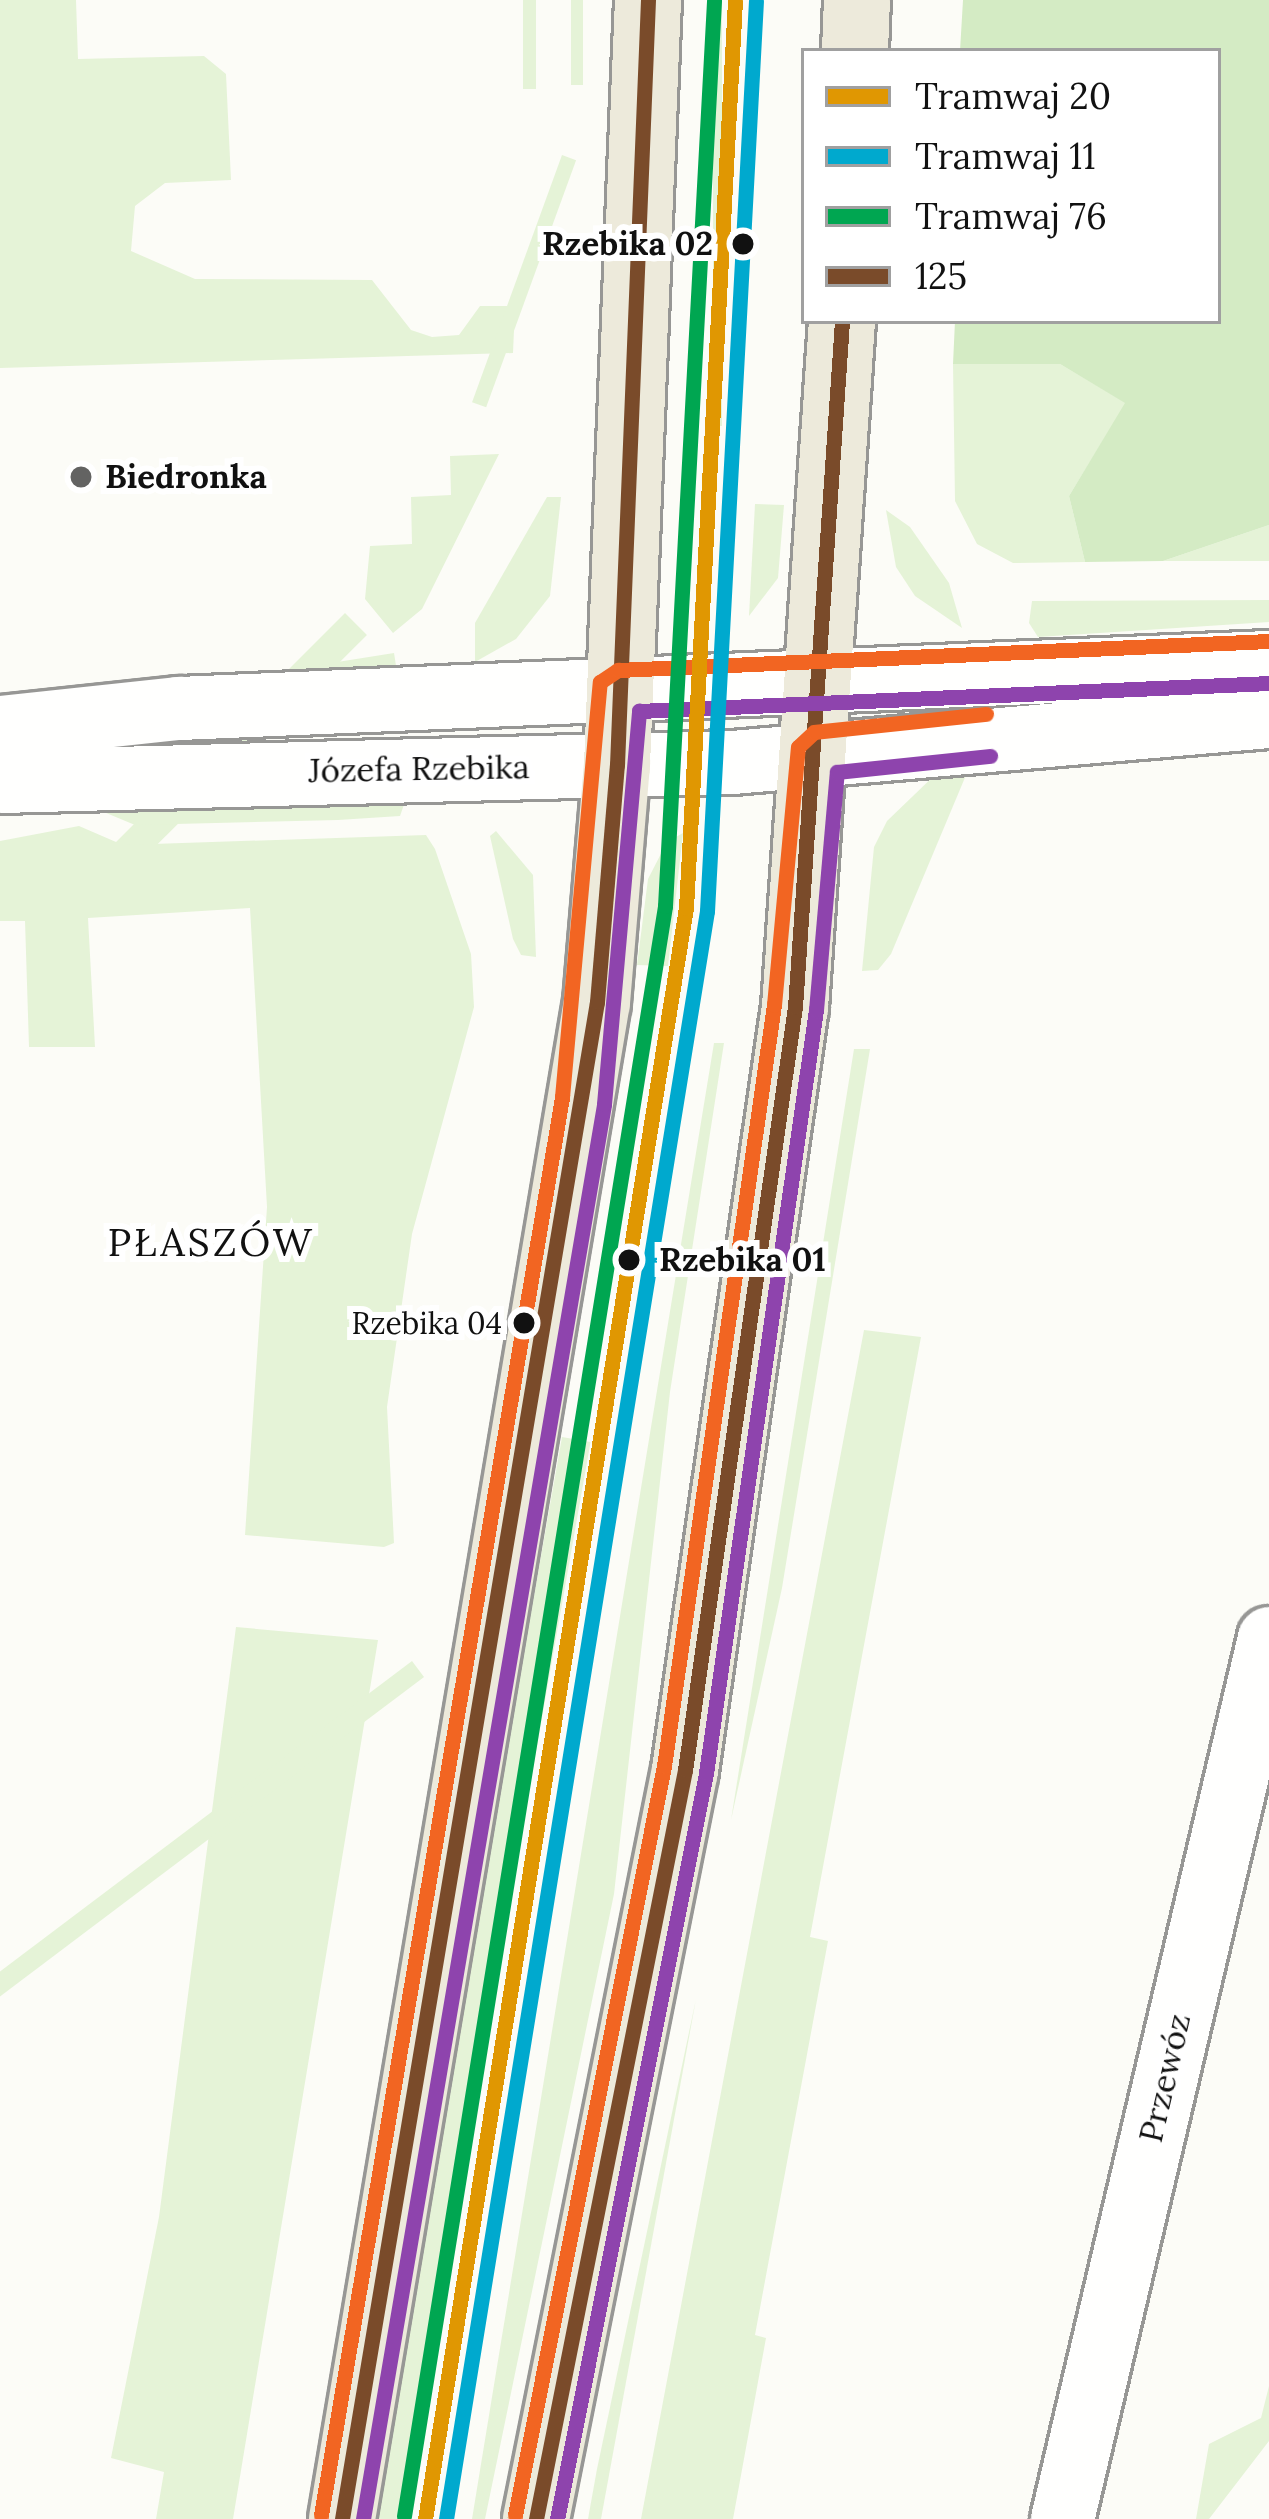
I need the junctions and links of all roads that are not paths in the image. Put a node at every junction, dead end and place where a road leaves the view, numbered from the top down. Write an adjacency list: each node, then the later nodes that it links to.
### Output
1 (648, 0): 7 (main road)
2 (857, 0): 3 (main road)
3 (855, 48)
4 (842, 324): 6 (main road)
5 (1269, 662): 6 (street, Józefa Rzebika)
6 (822, 686): 7 (street, Józefa Rzebika); 10 (main road)
7 (619, 692): 9 (street, Józefa Rzebika); 11 (main road)
8 (1269, 716): 10 (street, Józefa Rzebika)
9 (0, 727)
10 (818, 753): 11 (street, Józefa Rzebika); 15 (main road)
11 (616, 765): 12 (street, Józefa Rzebika); 14 (main road)
12 (0, 781)
13 (1269, 1638): 16 (street, Przewóz)
14 (342, 2519)
15 (536, 2519)
16 (1062, 2519)

